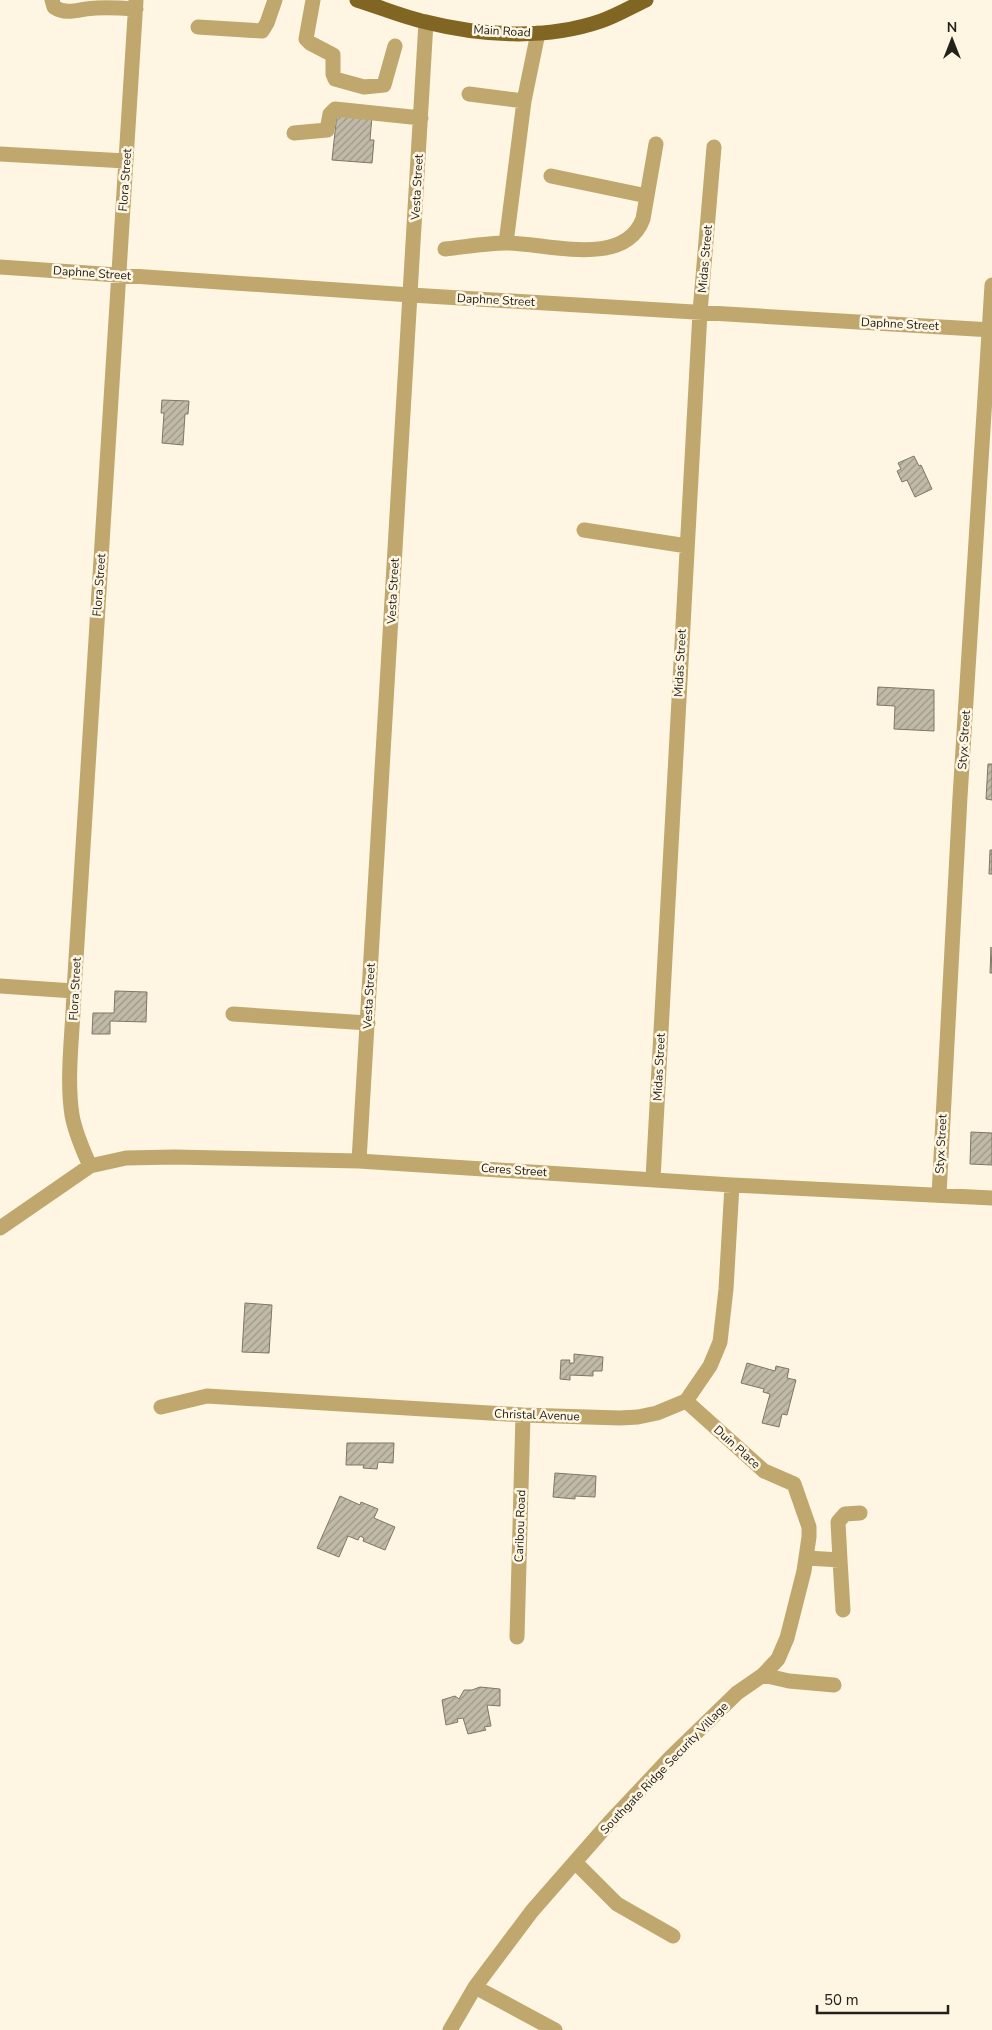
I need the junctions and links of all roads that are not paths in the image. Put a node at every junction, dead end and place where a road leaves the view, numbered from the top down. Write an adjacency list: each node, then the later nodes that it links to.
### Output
1 (52, 0): 6 (street)
2 (275, 0): 9 (street)
3 (313, 0): 11 (street)
4 (357, 0): 8 (main road, Main Road)
5 (646, 0): 10 (main road, Main Road)
6 (94, 4): 7 (street)
7 (136, 4): 19 (street, Flora Street)
8 (426, 22): 10 (main road, Main Road); 14 (street, Vesta Street)
9 (198, 27)
10 (538, 33): 13 (street)
11 (395, 46)
12 (469, 94): 13 (street)
13 (524, 101): 22 (street)
14 (421, 118): 15 (street); 27 (street, Vesta Street)
15 (294, 133)
16 (656, 144): 21 (street)
17 (714, 147): 28 (street, Midas Street)
18 (0, 154): 19 (street)
19 (126, 161): 25 (street, Flora Street)
20 (551, 176): 21 (street)
21 (647, 196): 22 (street)
22 (506, 243): 23 (street)
23 (445, 249)
24 (0, 268): 25 (street, Daphne Street)
25 (118, 274): 27 (street, Daphne Street); 33 (street, Flora Street)
26 (992, 285): 29 (street, Styx Street)
27 (411, 295): 28 (street, Daphne Street); 35 (street, Vesta Street)
28 (700, 312): 29 (street, Daphne Street); 31 (street, Midas Street)
29 (991, 330): 40 (street, Styx Street)
30 (584, 530): 31 (street)
31 (687, 546): 38 (street, Midas Street)
32 (0, 986): 33 (street)
33 (74, 991): 37 (street, Flora Street)
34 (234, 1014): 35 (street)
35 (368, 1023): 36 (street, Vesta Street)
36 (359, 1160): 37 (street, Ceres Street); 38 (street, Ceres Street)
37 (90, 1166): 42 (street)
38 (653, 1179): 39 (street, Ceres Street)
39 (732, 1185): 40 (street, Ceres Street); 43 (street)
40 (939, 1195): 41 (street, Ceres Street)
41 (992, 1198)
42 (0, 1228)
43 (686, 1401): 45 (street, Christal Avenue); 46 (street, Duin Place)
44 (161, 1407): 45 (street, Christal Avenue)
45 (523, 1415): 51 (street, Caribou Road)
46 (794, 1484): 48 (street, Southgate Ridge Security Village)
47 (860, 1513): 49 (street)
48 (807, 1558): 49 (street); 52 (street, Southgate Ridge Security Village)
49 (840, 1560): 50 (street)
50 (843, 1610)
51 (517, 1637)
52 (763, 1675): 53 (street); 54 (street, Southgate Ridge Security Village)
53 (834, 1685)
54 (575, 1862): 55 (street); 56 (street, Southgate Ridge Security Village)
55 (673, 1936)
56 (475, 1987): 57 (street, Southgate Ridge Security Village); 58 (street)
57 (450, 2030)
58 (555, 2030)

